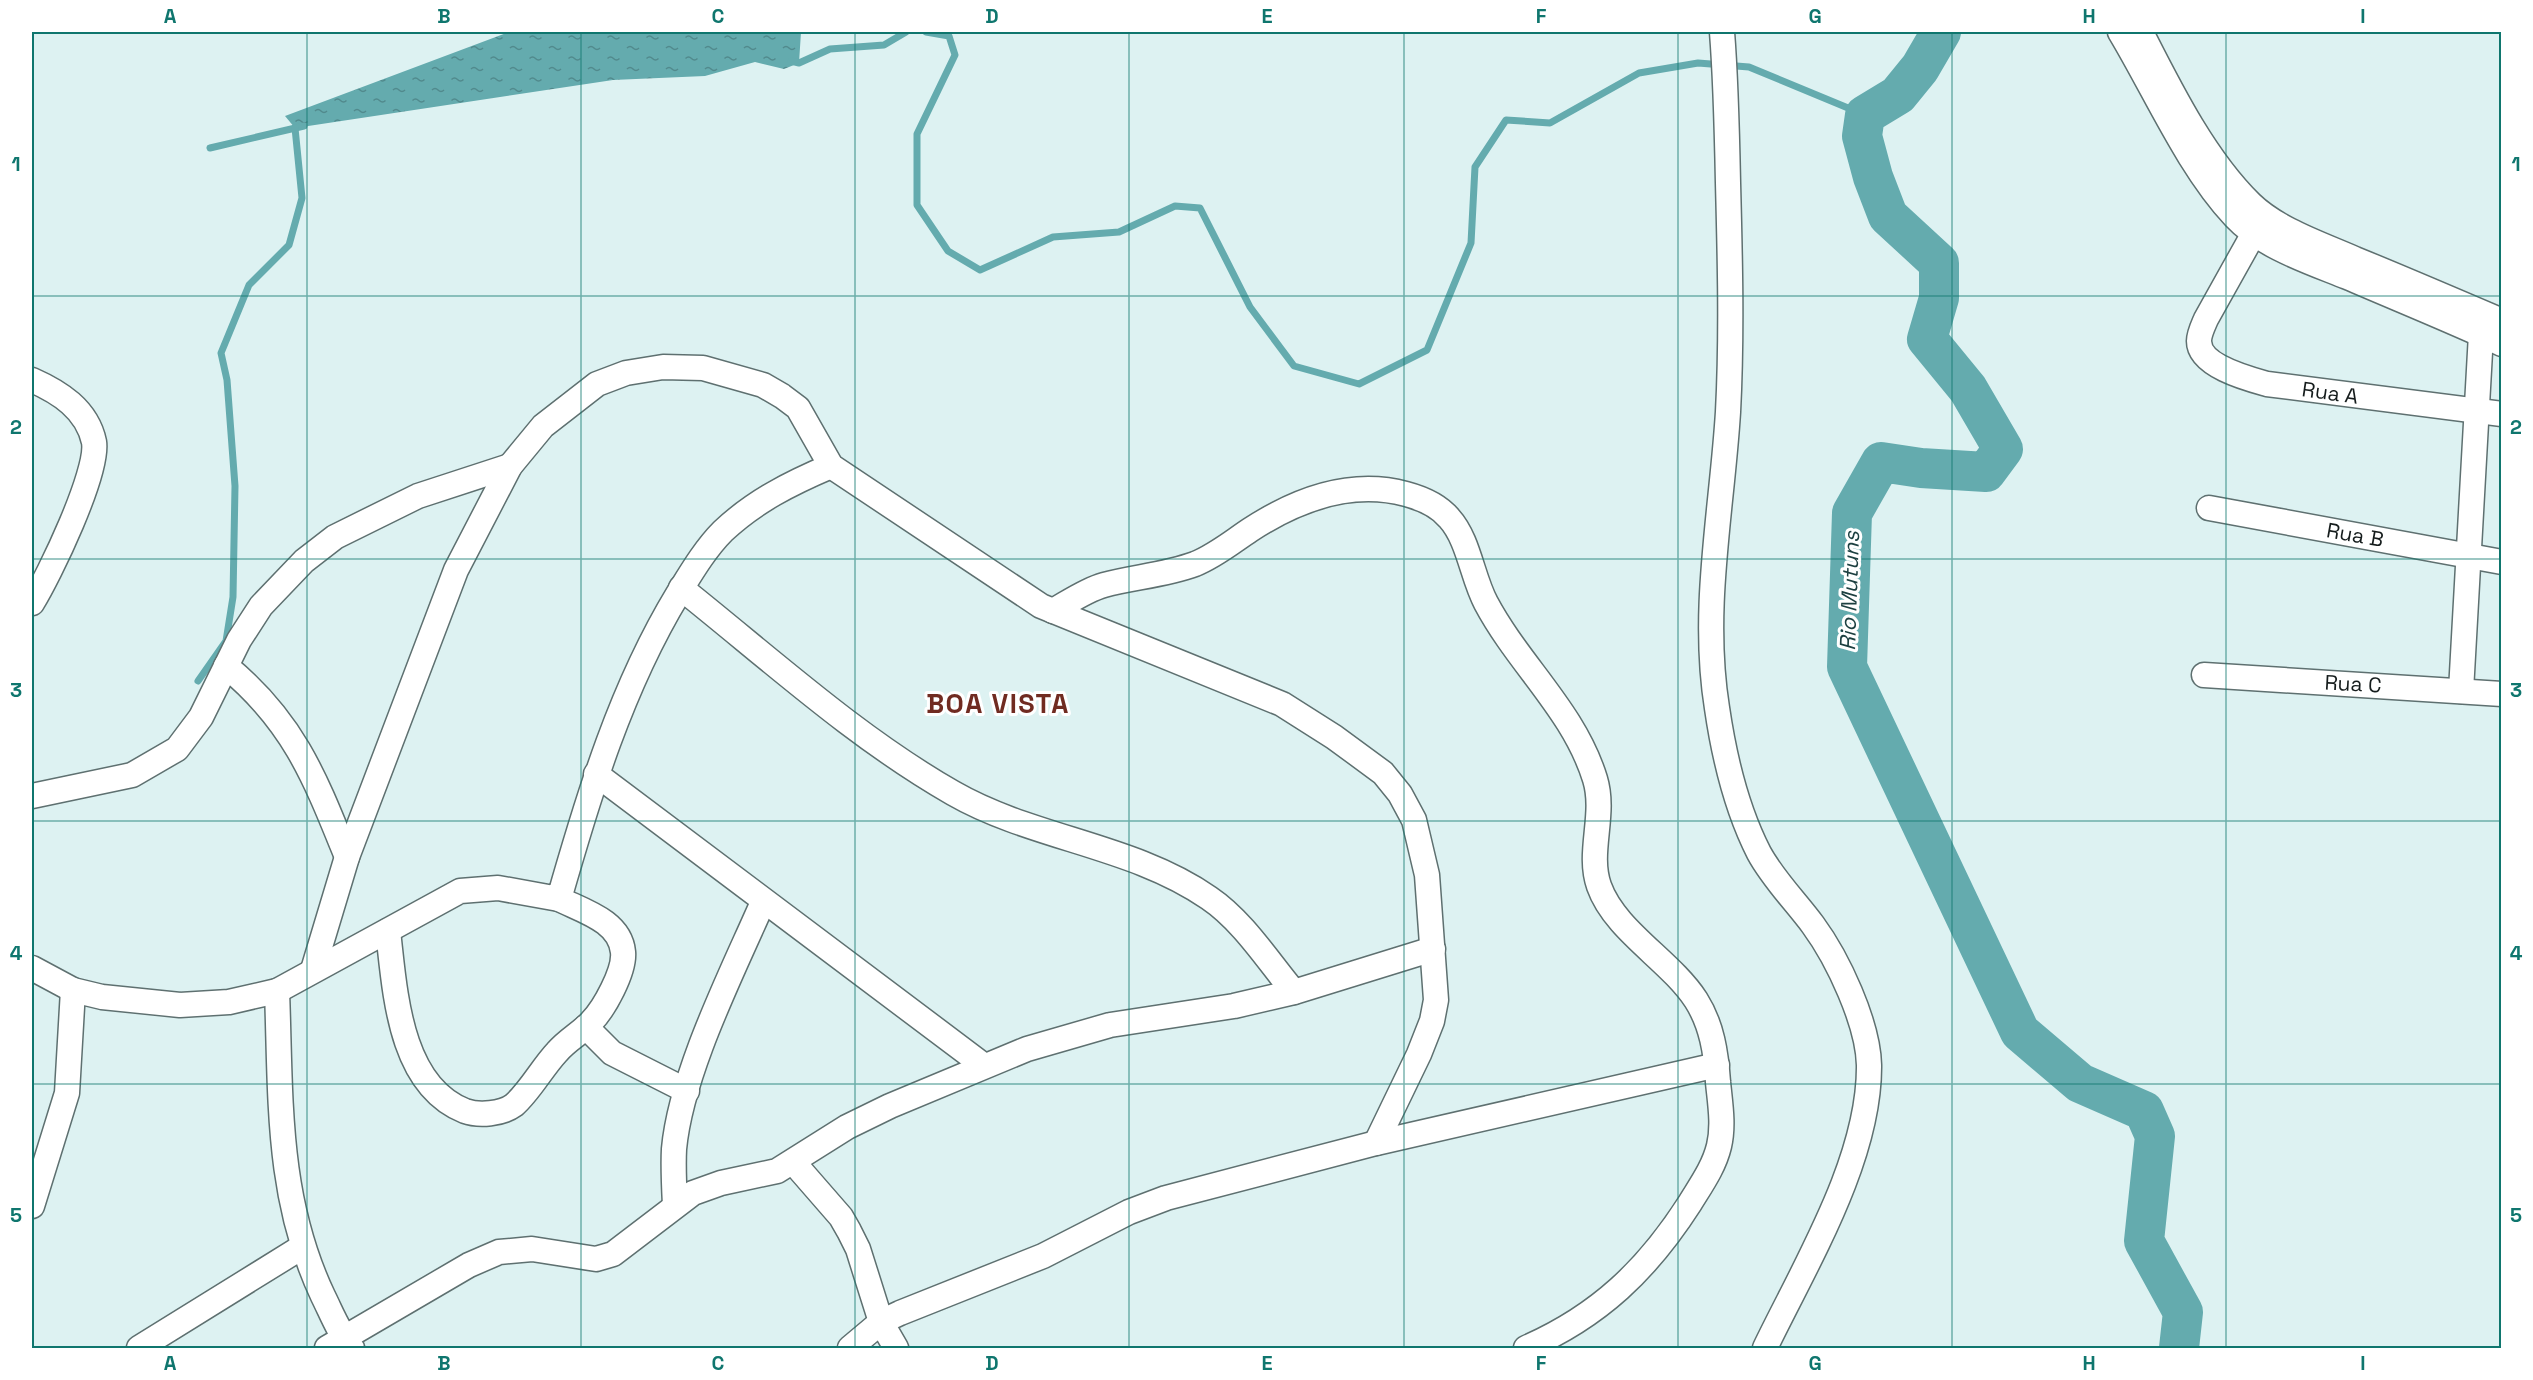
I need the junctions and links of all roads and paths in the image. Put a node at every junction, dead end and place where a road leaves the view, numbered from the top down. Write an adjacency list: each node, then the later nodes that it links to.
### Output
1 (2120, 32): 4 (street)
2 (2141, 32): 4 (street)
3 (1723, 41): 51 (street)
4 (2174, 110): 5 (street); 6 (street)
5 (2254, 232): 6 (street); 10 (street, Rua A)
6 (2401, 289): 7 (street); 8 (street)
7 (2502, 321)
8 (2491, 339): 10 (street)
9 (32, 380): 18 (street)
10 (2475, 411): 11 (street, Rua A); 15 (street)
11 (2502, 414)
12 (510, 466): 13 (street); 20 (street); 26 (street)
13 (831, 466): 17 (street); 19 (street)
14 (2209, 508): 15 (street, Rua B)
15 (2467, 555): 16 (street, Rua B); 22 (street)
16 (2502, 562)
17 (681, 588): 24 (street); 35 (street)
18 (32, 603)
19 (1053, 611): 30 (street); 38 (street)
20 (226, 666): 25 (street); 26 (street)
21 (2204, 675): 22 (street, Rua C)
22 (2461, 691): 23 (street, Rua C)
23 (2502, 694)
24 (596, 774): 27 (street); 28 (street)
25 (32, 796)
26 (347, 857): 32 (street)
27 (559, 899): 29 (street); 36 (street)
28 (763, 902): 37 (street); 39 (street)
29 (388, 931): 32 (street); 36 (street)
30 (1432, 949): 35 (street); 40 (street)
31 (32, 968): 33 (street)
32 (313, 970): 34 (street)
33 (73, 990): 34 (street); 43 (street)
34 (277, 991): 44 (street)
35 (1294, 993): 37 (street)
36 (586, 1027): 39 (street)
37 (983, 1065): 41 (street)
38 (1717, 1065): 40 (street); 50 (street)
39 (687, 1091): 42 (street)
40 (1376, 1143): 45 (street)
41 (794, 1163): 42 (street); 45 (street)
42 (675, 1205): 46 (street)
43 (32, 1206)
44 (302, 1247): 46 (street); 47 (street)
45 (881, 1322): 48 (street); 49 (street)
46 (340, 1345)
47 (139, 1348)
48 (850, 1348)
49 (896, 1348)
50 (1526, 1348)
51 (1765, 1348)

